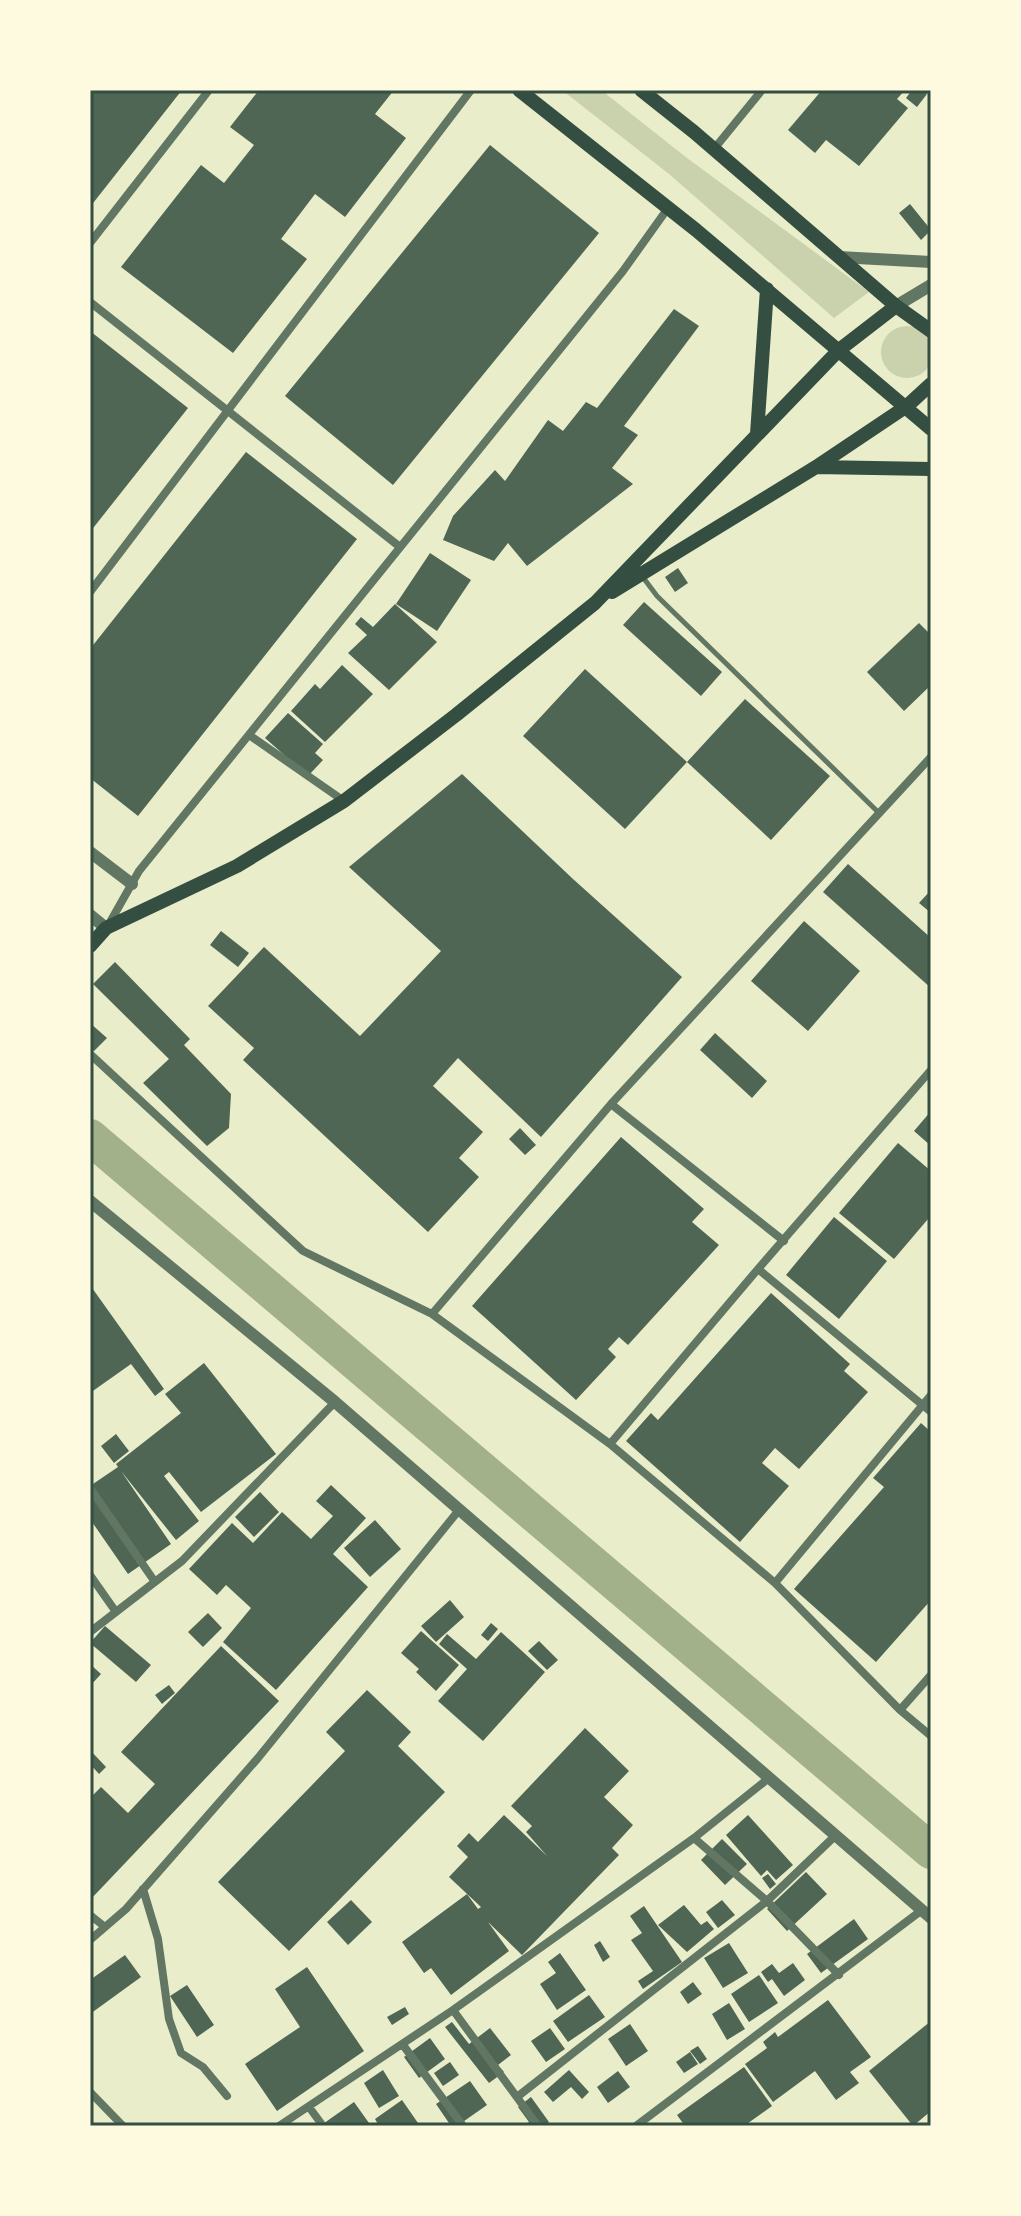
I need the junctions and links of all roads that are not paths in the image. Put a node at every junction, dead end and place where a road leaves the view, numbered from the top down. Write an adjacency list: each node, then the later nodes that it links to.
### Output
1 (209, 90): 8 (street)
2 (471, 90): 19 (street)
3 (519, 90): 7 (main road)
4 (641, 90): 6 (main road)
5 (762, 90): 6 (street)
6 (714, 149): 9 (main road)
7 (668, 208): 12 (main road); 24 (street)
8 (90, 243)
9 (839, 257): 10 (street); 14 (main road)
10 (931, 262)
11 (931, 285): 14 (street)
12 (767, 289): 16 (main road); 21 (main road)
13 (90, 302): 19 (street)
14 (896, 306): 15 (main road); 16 (main road)
15 (931, 331)
16 (839, 350): 18 (main road); 21 (main road)
17 (931, 384): 18 (main road)
18 (907, 406): 20 (main road); 22 (main road)
19 (227, 411): 24 (street); 26 (street)
20 (931, 429)
21 (757, 434): 27 (main road)
22 (816, 467): 23 (main road); 25 (main road)
23 (931, 469)
24 (400, 547): 28 (street)
25 (641, 576): 27 (main road); 31 (lane)
26 (90, 592)
27 (595, 603): 30 (main road)
28 (249, 735): 30 (street); 33 (street)
29 (931, 757): 31 (street)
30 (344, 801): 35 (main road)
31 (879, 813): 39 (street)
32 (90, 852): 33 (street)
33 (132, 884): 35 (street)
34 (90, 915): 35 (street)
35 (106, 928): 36 (main road)
36 (90, 946)
37 (90, 1054): 43 (street)
38 (931, 1070): 41 (street)
39 (611, 1104): 41 (street); 43 (street)
40 (90, 1201): 45 (street)
41 (784, 1241): 42 (street)
42 (758, 1269): 46 (street); 48 (street)
43 (432, 1314): 48 (street)
44 (931, 1395): 46 (street)
45 (335, 1402): 50 (street); 52 (street)
46 (922, 1405): 47 (street); 53 (street)
47 (931, 1412)
48 (610, 1444): 53 (street)
49 (90, 1488): 52 (street)
50 (459, 1510): 59 (street); 62 (street)
51 (90, 1575): 54 (street)
52 (155, 1582): 54 (street)
53 (775, 1583): 57 (street)
54 (116, 1612): 55 (street)
55 (90, 1632)
56 (931, 1675): 57 (street)
57 (900, 1710): 58 (street)
58 (931, 1736)
59 (769, 1778): 60 (street); 61 (street)
60 (836, 1835): 63 (street); 64 (street)
61 (694, 1838): 63 (street); 69 (street)
62 (143, 1889): 66 (street); 72 (street)
63 (767, 1901): 68 (street); 73 (street)
64 (927, 1914): 68 (street)
65 (90, 1915): 66 (street)
66 (105, 1927): 67 (street)
67 (90, 1940)
68 (839, 1975): 80 (street)
69 (453, 2010): 70 (street); 73 (street)
70 (403, 2045): 74 (street); 78 (street)
71 (90, 2092): 75 (street)
72 (227, 2096)
73 (517, 2097): 79 (street)
74 (309, 2107): 76 (street); 77 (street)
75 (123, 2126)
76 (279, 2126)
77 (323, 2126)
78 (463, 2126)
79 (538, 2126)
80 (636, 2126)

